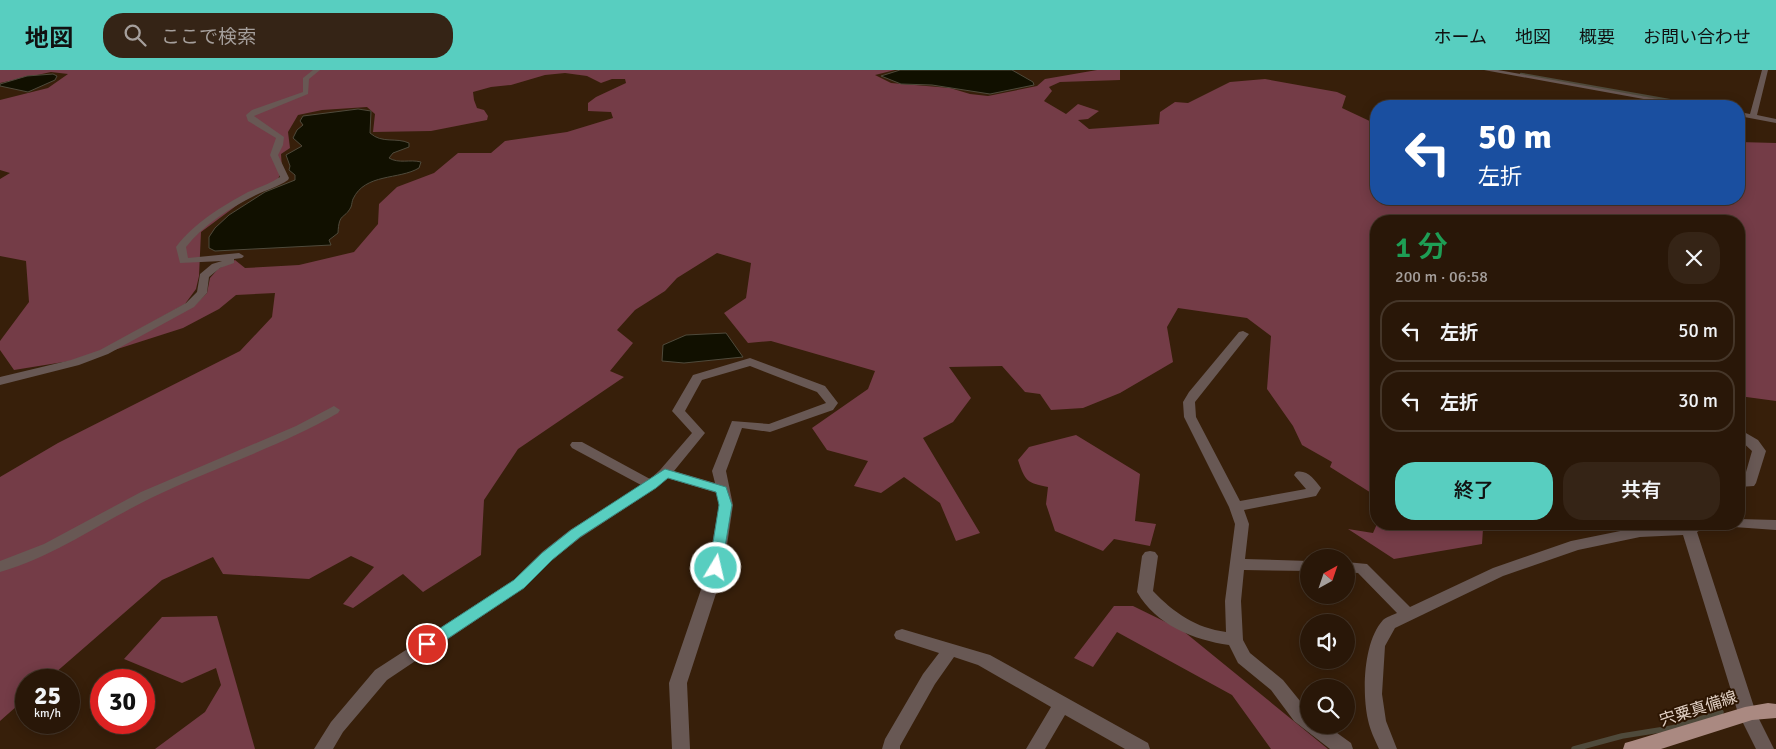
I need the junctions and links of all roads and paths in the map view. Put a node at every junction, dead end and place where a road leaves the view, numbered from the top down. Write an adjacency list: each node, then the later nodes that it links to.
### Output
1 (317, 70): 9 (street)
2 (1487, 70): 4 (street)
3 (1764, 70): 6 (street)
4 (1659, 100)
5 (1745, 115): 6 (street)
6 (1753, 117): 7 (street)
7 (1776, 121)
8 (1243, 334): 20 (street)
9 (21, 375): 10 (street); 11 (street)
10 (0, 377)
11 (0, 381)
12 (334, 410): 28 (street)
13 (1745, 437): 17 (street)
14 (577, 445): 18 (street)
15 (665, 473): 18 (street); 19 (street); 19 (street)
16 (1301, 475): 20 (street)
17 (1745, 483)
18 (651, 485): 39 (street)
19 (722, 490): 40 (street)
20 (1236, 507): 26 (street)
21 (1745, 524): 22 (street)
22 (1776, 525)
23 (1662, 530): 30 (street)
24 (1696, 530): 36 (street)
25 (1150, 556): 32 (street)
26 (1237, 564): 27 (street); 32 (street)
27 (1300, 566)
28 (0, 567)
29 (1355, 568): 30 (street)
30 (1407, 614): 45 (street)
31 (902, 635): 33 (street)
32 (1235, 640): 37 (street)
33 (950, 650): 34 (street); 41 (street)
34 (1062, 704): 42 (street); 43 (street)
35 (1776, 711): 36 (main road, 宍粟真備線)
36 (1747, 712): 46 (main road, 宍粟真備線); 47 (street)
37 (1300, 716)
38 (1324, 734): 44 (street)
39 (323, 749)
40 (681, 749)
41 (891, 749)
42 (1035, 749)
43 (1141, 749)
44 (1344, 749)
45 (1388, 749)
46 (1632, 749)
47 (1765, 749)

